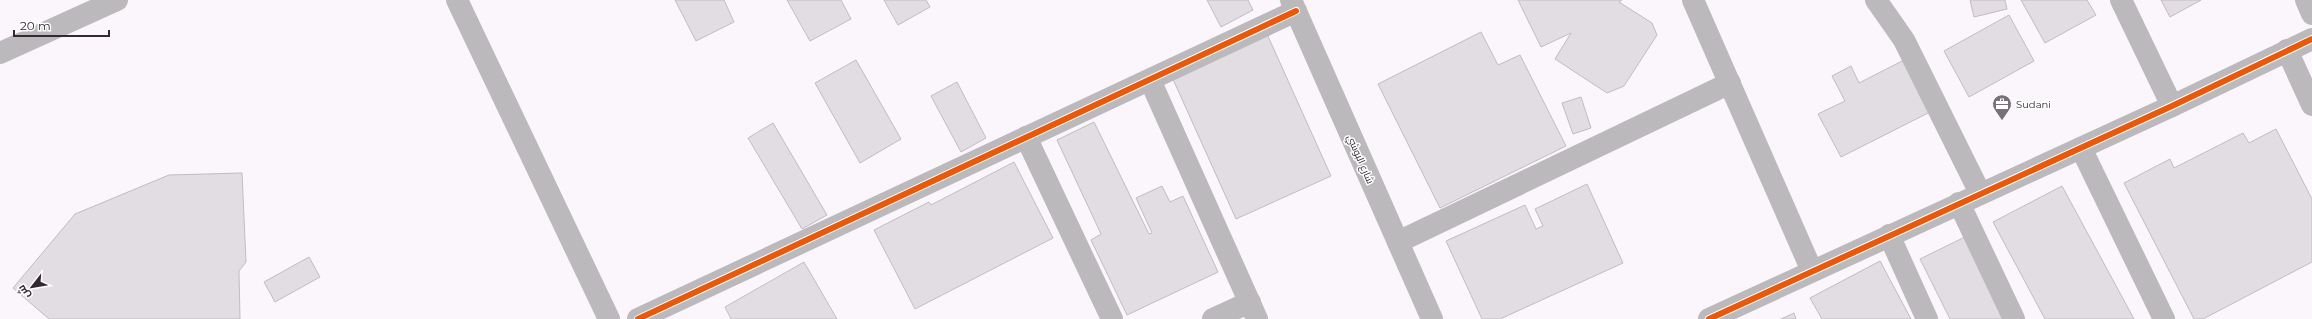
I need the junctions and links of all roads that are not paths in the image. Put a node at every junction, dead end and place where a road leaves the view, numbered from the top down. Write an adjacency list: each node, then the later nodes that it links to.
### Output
1 (117, 0): 11 (street)
2 (457, 0): 24 (street)
3 (1693, 0): 13 (street)
4 (1876, 0): 18 (street)
5 (2121, 0): 15 (street)
6 (2306, 0): 8 (street)
7 (1293, 6): 12 (street); 21 (street, شارع البوشي)
8 (2312, 14)
9 (2312, 39): 10 (street)
10 (2287, 50): 14 (street); 15 (street)
11 (0, 53)
12 (1150, 80): 16 (street); 23 (street)
13 (1730, 83): 21 (street); 22 (street)
14 (2312, 105)
15 (2172, 106): 17 (street)
16 (1026, 137): 25 (street); 26 (street)
17 (2081, 148): 18 (street); 32 (street)
18 (1980, 193): 19 (street)
19 (1959, 203): 20 (street); 31 (street)
20 (1889, 235): 22 (street); 30 (street)
21 (1398, 242): 28 (street, شارع البوشي)
22 (1812, 271): 29 (street)
23 (1253, 311): 27 (street)
24 (609, 319)
25 (638, 319)
26 (1112, 319)
27 (1213, 319)
28 (1432, 319)
29 (1709, 319)
30 (1926, 319)
31 (2014, 319)
32 (2164, 319)

